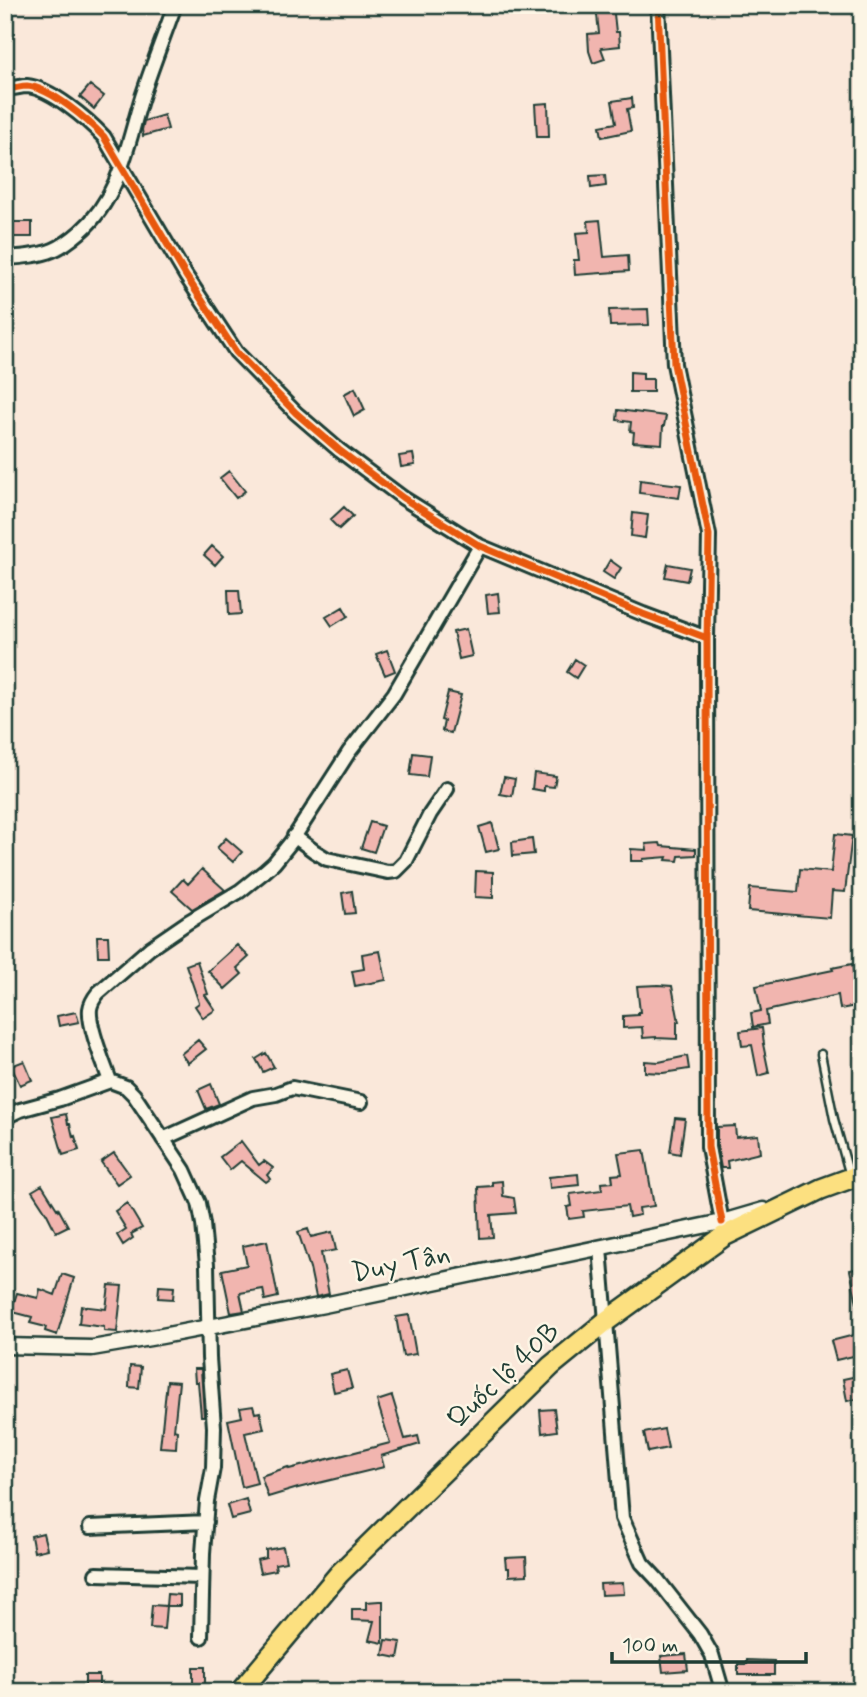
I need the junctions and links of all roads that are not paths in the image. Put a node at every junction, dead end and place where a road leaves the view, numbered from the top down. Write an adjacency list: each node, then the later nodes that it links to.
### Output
1 (175, 5): 4 (street)
2 (658, 5): 7 (street)
3 (5, 87): 4 (street)
4 (122, 167): 5 (street); 6 (street)
5 (5, 258)
6 (480, 546): 7 (street); 9 (street)
7 (708, 638): 17 (street)
8 (447, 789): 9 (street)
9 (294, 836): 11 (street)
10 (821, 1054): 15 (lane)
11 (110, 1081): 13 (street); 14 (street)
12 (361, 1102): 14 (street)
13 (5, 1117)
14 (163, 1139): 20 (street)
15 (856, 1176): 16 (highway, Quốc lộ 40B)
16 (803, 1197): 17 (street, Duy Tân); 19 (highway, Quốc lộ 40B)
17 (722, 1222): 18 (street, Duy Tân)
18 (600, 1248): 19 (street); 20 (street, Duy Tân)
19 (606, 1322): 27 (highway, Quốc lộ 40B); 28 (street)
20 (208, 1326): 21 (street, Duy Tân); 22 (street)
21 (5, 1346)
22 (206, 1522): 23 (street); 25 (street)
23 (90, 1527)
24 (96, 1574): 25 (street)
25 (202, 1577): 26 (street)
26 (201, 1637)
27 (240, 1692)
28 (720, 1692)

